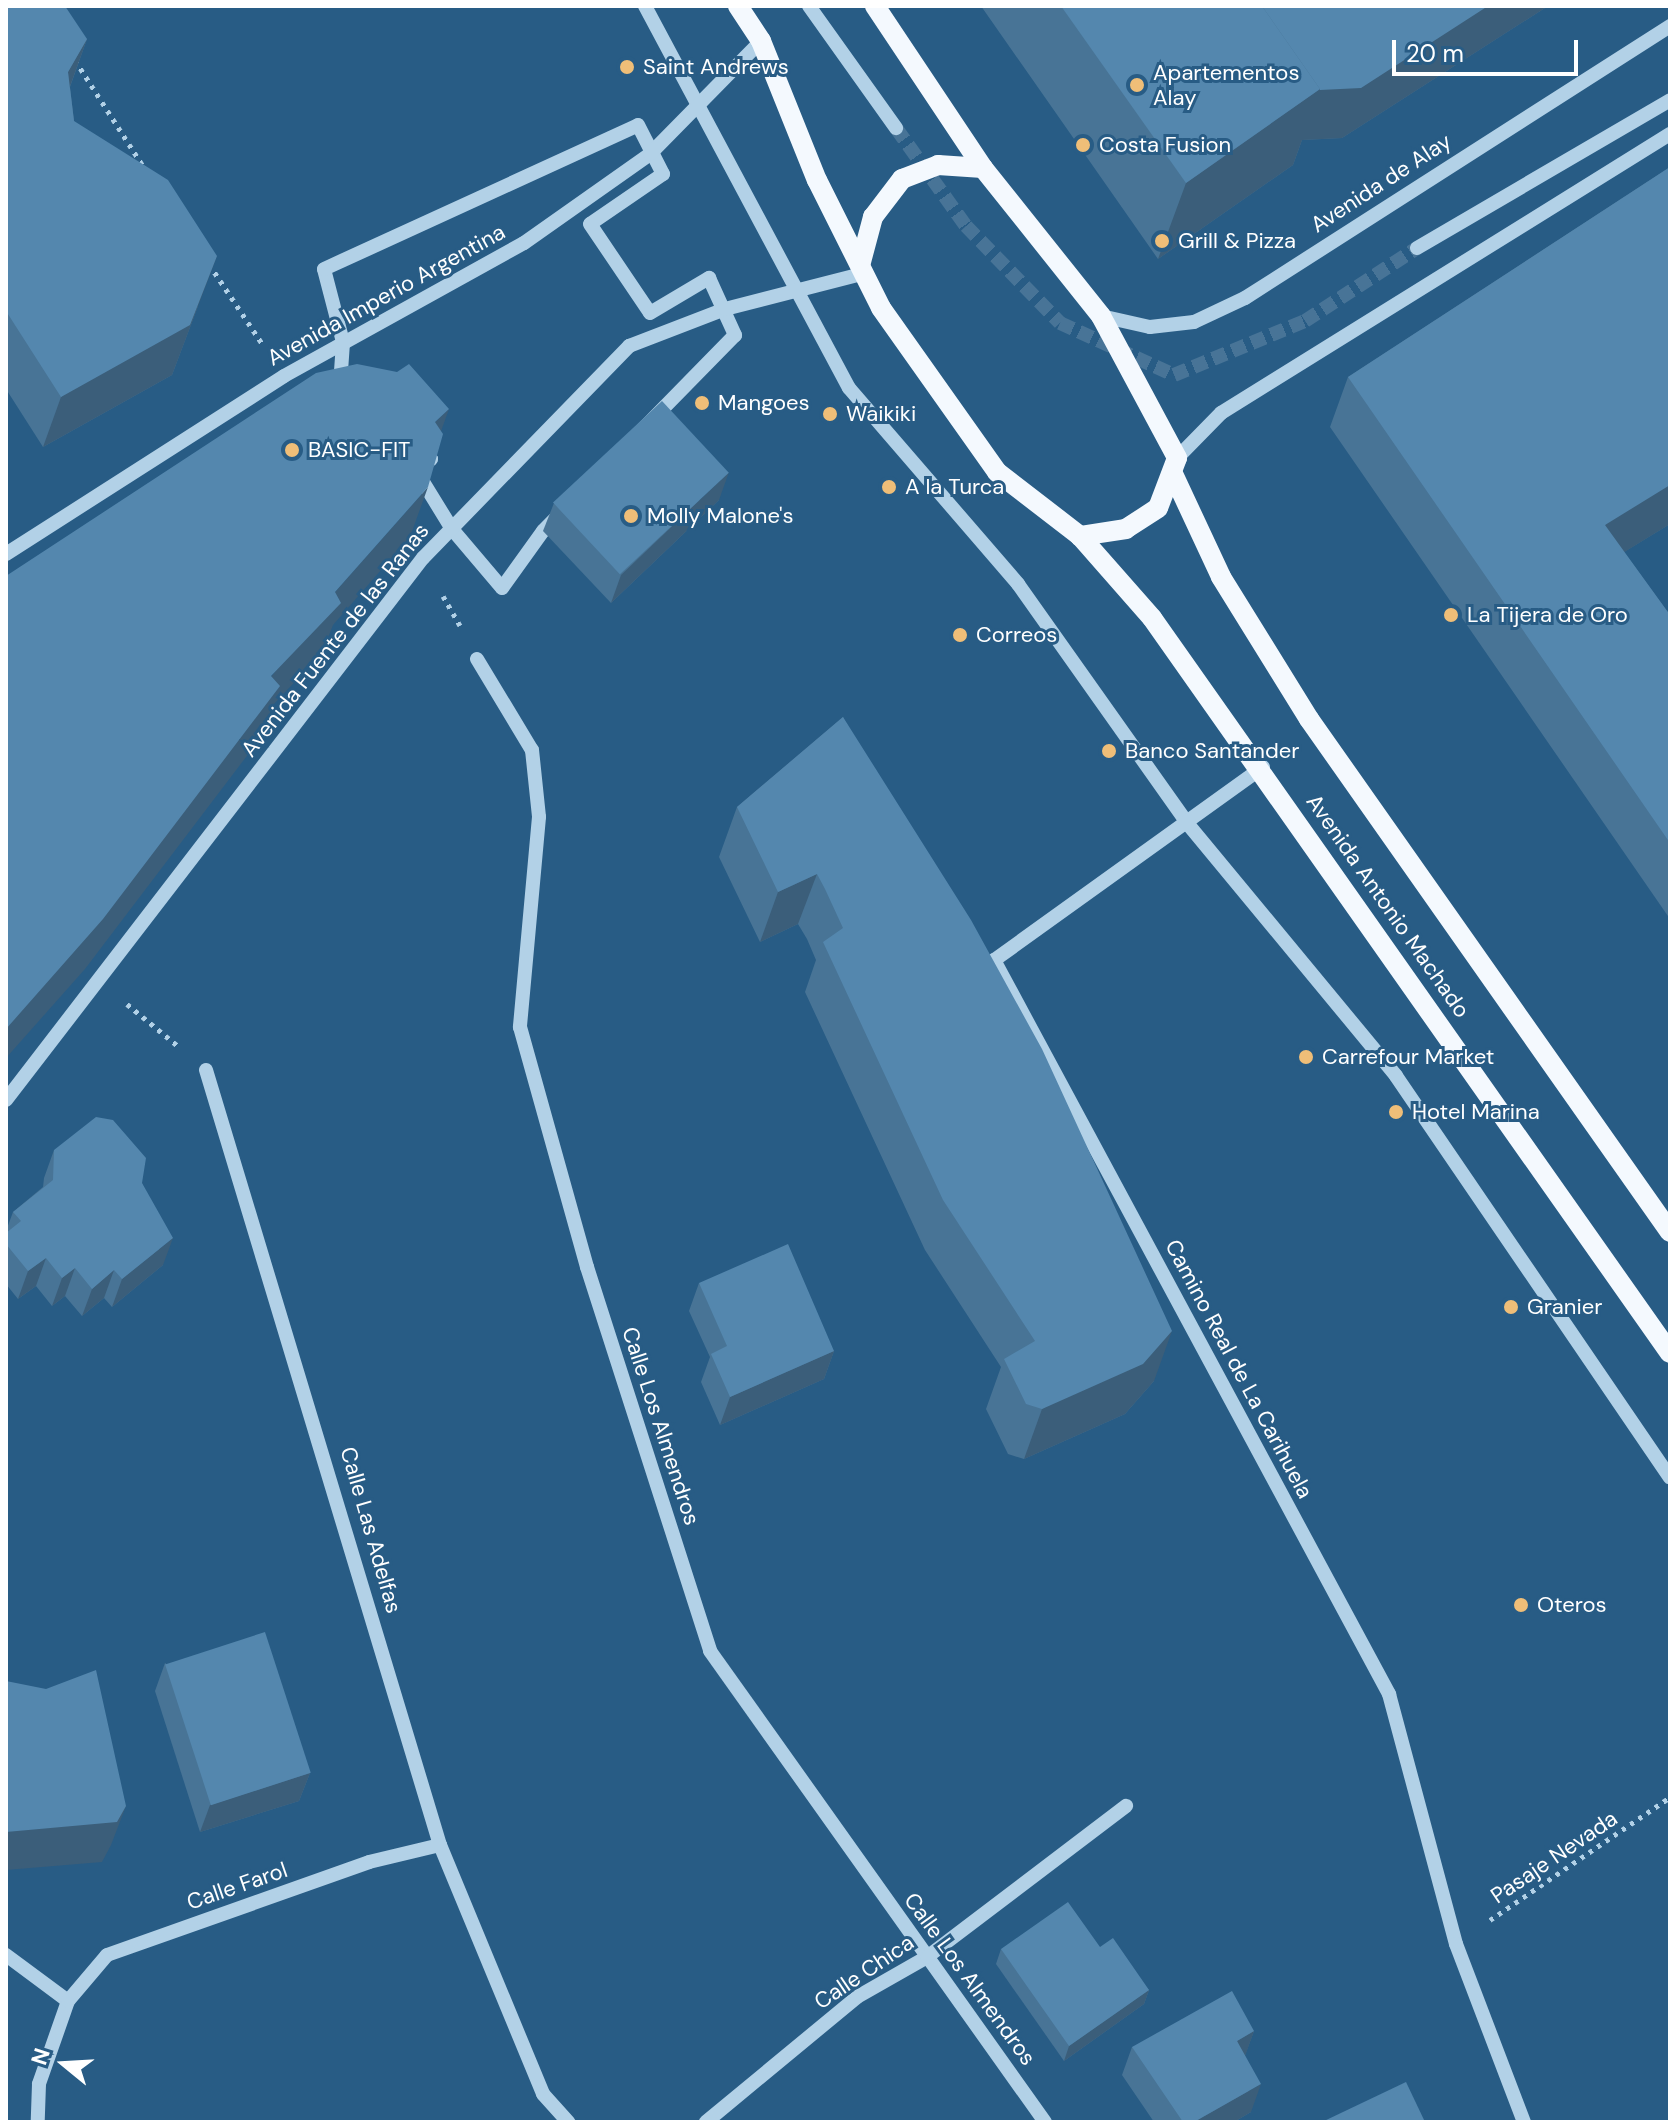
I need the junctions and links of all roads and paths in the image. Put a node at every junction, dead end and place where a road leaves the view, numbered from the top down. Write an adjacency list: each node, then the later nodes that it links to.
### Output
1 (645, 6): 9 (street)
2 (738, 6): 6 (main road)
3 (809, 6): 10 (street)
4 (875, 6): 13 (main road)
5 (1670, 26): 20 (street, Avenida de Alay)
6 (761, 41): 9 (street, Avenida Imperio Argentina); 17 (main road)
7 (72, 57): 14 (path)
8 (1670, 100): 15 (street)
9 (701, 102): 12 (street, Avenida Imperio Argentina); 18 (street)
10 (896, 128)
11 (1670, 134): 23 (street)
12 (650, 154): 19 (street); 21 (street, Avenida Imperio Argentina); 21 (street)
13 (983, 168): 17 (main road); 20 (main road, Avenida Antonio Machado)
14 (146, 171)
15 (1417, 248)
16 (206, 261): 22 (path)
17 (863, 268): 18 (street, Avenida Fuente de las Ranas); 25 (main road, Avenida Antonio Machado)
18 (796, 291): 19 (street, Avenida Fuente de las Ranas); 30 (street)
19 (725, 309): 24 (street, Avenida Fuente de las Ranas); 24 (street)
20 (1101, 316): 23 (main road, Avenida Antonio Machado)
21 (343, 342): 22 (street, Avenida Imperio Argentina); 24 (street)
22 (284, 376): 26 (street, Avenida Imperio Argentina)
23 (1176, 467): 25 (main road); 34 (main road, Avenida Antonio Machado)
24 (452, 529): 27 (street, Avenida Fuente de las Ranas)
25 (1080, 536): 29 (main road, Avenida Antonio Machado)
26 (6, 554)
27 (423, 558): 28 (path); 31 (street, Avenida Fuente de las Ranas)
28 (477, 659): 42 (street, Calle Los Almendros)
29 (1263, 767): 30 (street, Camino Real de La Carihuela); 35 (main road, Avenida Antonio Machado)
30 (1187, 823): 36 (street); 40 (street, Camino Real de La Carihuela)
31 (98, 981): 32 (path); 33 (street, Avenida Fuente de las Ranas)
32 (206, 1070): 39 (street, Calle Las Adelfas)
33 (6, 1100)
34 (1670, 1232)
35 (1670, 1353)
36 (1670, 1477)
37 (1670, 1797): 40 (path, Pasaje Nevada)
38 (1126, 1806): 42 (street, Calle Chica)
39 (440, 1845): 43 (street, Calle Farol); 45 (street, Calle Las Adelfas)
40 (1456, 1944): 48 (street, Camino Real de La Carihuela)
41 (6, 1955): 43 (street)
42 (927, 1957): 46 (street, Calle Chica); 47 (street, Calle Los Almendros)
43 (68, 2001): 44 (street)
44 (38, 2122)
45 (568, 2122)
46 (706, 2122)
47 (1045, 2122)
48 (1524, 2122)

